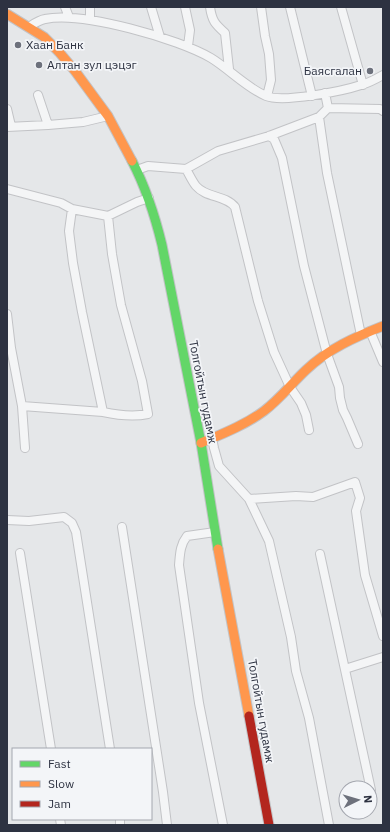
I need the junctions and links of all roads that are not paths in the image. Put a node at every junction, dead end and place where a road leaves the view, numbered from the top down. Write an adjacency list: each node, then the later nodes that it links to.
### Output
1 (65, 7): 10 (street)
2 (90, 7): 11 (street)
3 (151, 7): 13 (street)
4 (185, 7): 14 (street)
5 (210, 7): 15 (street)
6 (261, 7): 20 (street)
7 (290, 7): 21 (street)
8 (341, 7): 17 (street)
9 (7, 14): 12 (main road, Толгойтын гудамж)
10 (69, 17): 11 (street); 12 (street)
11 (90, 20): 13 (street)
12 (30, 27): 25 (main road, Толгойтын гудамж)
13 (160, 37): 14 (street)
14 (188, 46): 15 (street)
15 (229, 69): 20 (street)
16 (383, 75): 17 (street)
17 (363, 85): 18 (street)
18 (325, 93): 21 (street); 22 (street)
19 (38, 95): 27 (street)
20 (267, 96): 21 (street)
21 (312, 96)
22 (328, 108): 24 (street); 26 (street)
23 (7, 109): 28 (street)
24 (383, 111)
25 (108, 116): 27 (street); 31 (main road, Толгойтын гудамж)
26 (319, 117): 29 (street); 39 (street)
27 (48, 125): 28 (street)
28 (9, 126)
29 (269, 136): 30 (street); 40 (street)
30 (186, 169): 31 (street); 42 (street)
31 (137, 170): 33 (main road, Толгойтын гудамж)
32 (7, 189): 34 (street)
33 (149, 198): 35 (street); 47 (main road, Толгойтын гудамж)
34 (72, 209): 35 (street); 44 (street)
35 (108, 216): 44 (street)
36 (7, 314): 43 (street)
37 (383, 326): 38 (main road)
38 (370, 331): 39 (main road); 41 (street)
39 (361, 335): 40 (main road)
40 (327, 354): 42 (main road); 48 (street)
41 (383, 362)
42 (290, 387): 45 (street); 46 (main road)
43 (22, 406): 44 (street); 49 (street)
44 (103, 412)
45 (309, 430)
46 (212, 438): 47 (main road); 50 (street)
47 (201, 443): 53 (main road, Толгойтын гудамж)
48 (358, 444)
49 (25, 448)
50 (248, 499): 56 (street); 65 (street)
51 (7, 520): 60 (street)
52 (122, 527): 62 (street)
53 (215, 532): 63 (street); 64 (main road, Толгойтын гудамж)
54 (20, 553): 59 (street)
55 (320, 554): 58 (street)
56 (383, 636)
57 (383, 657): 58 (street)
58 (345, 669): 61 (street)
59 (51, 748)
60 (110, 748)
61 (369, 780)
62 (167, 825)
63 (223, 825)
64 (269, 825)
65 (328, 825)

